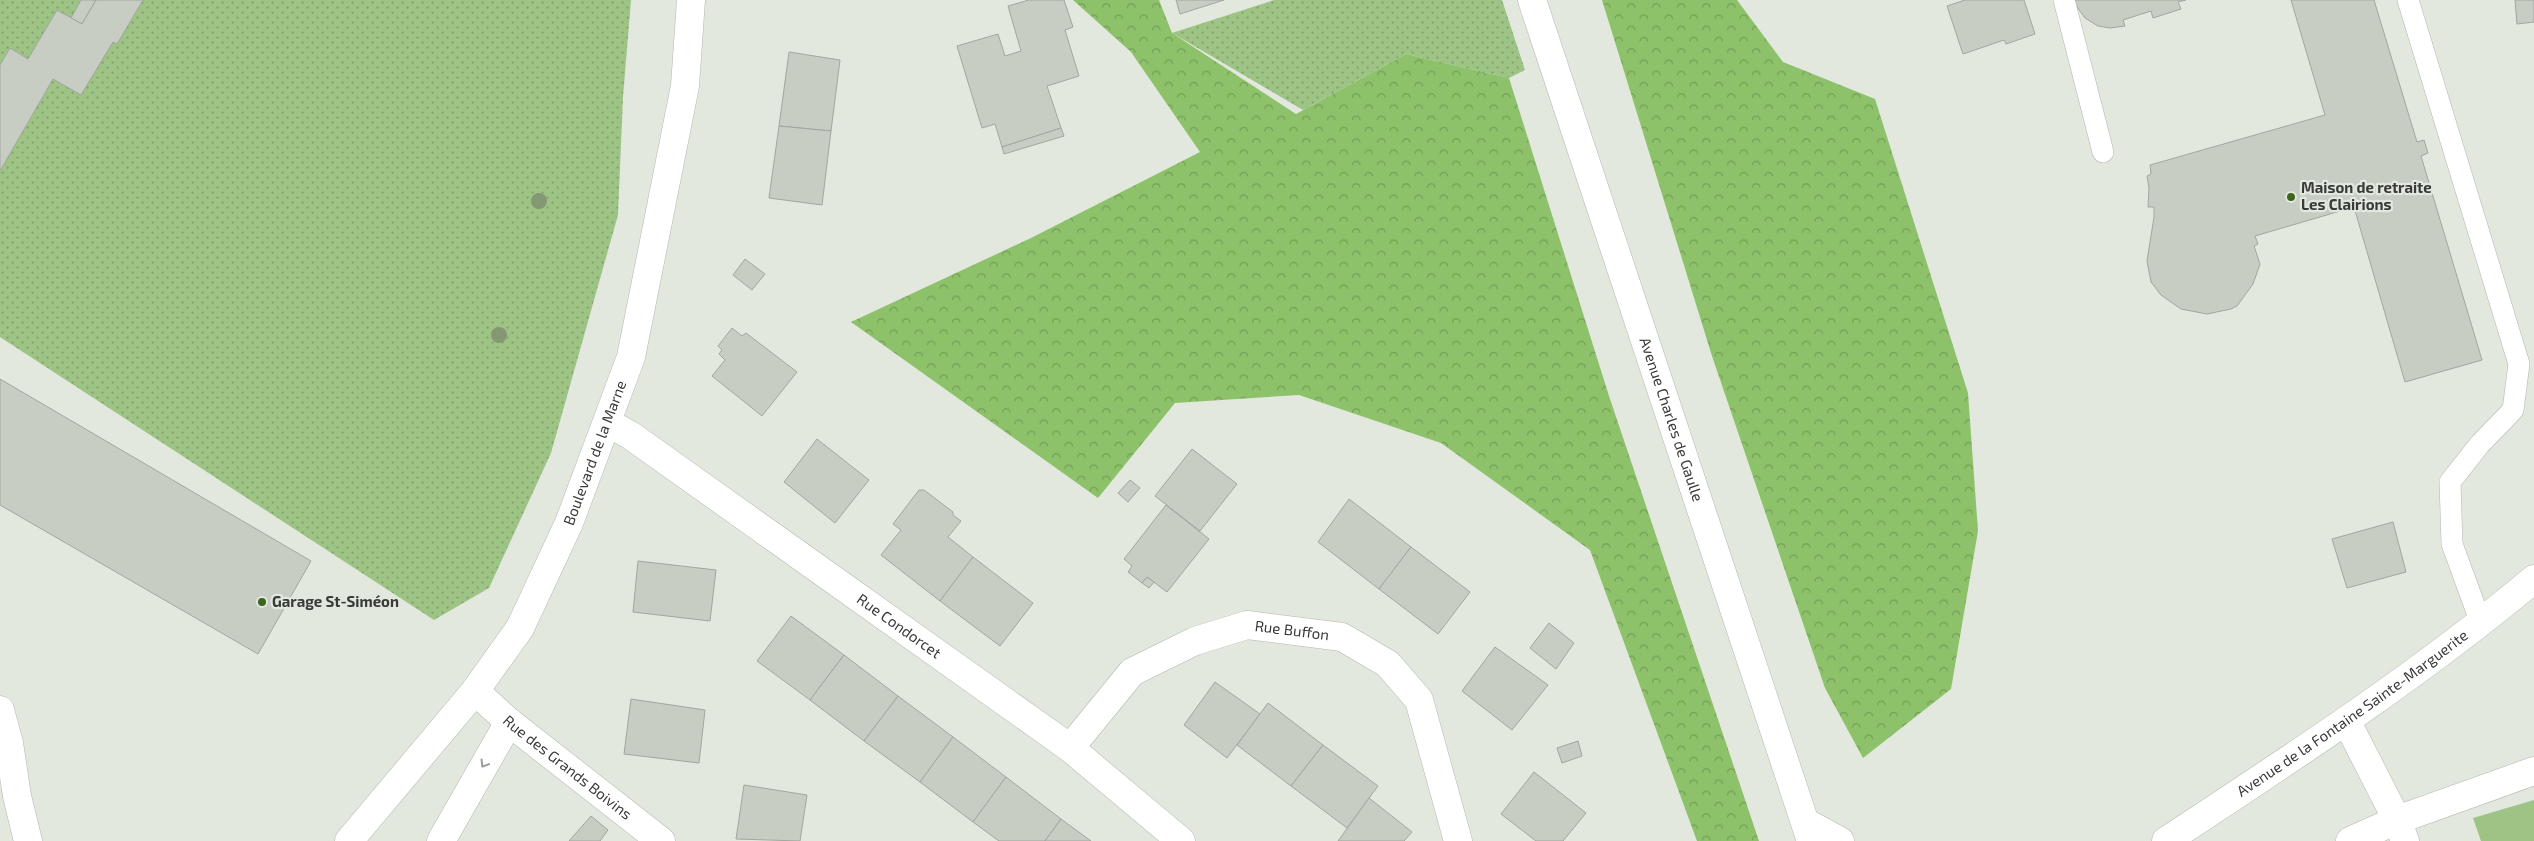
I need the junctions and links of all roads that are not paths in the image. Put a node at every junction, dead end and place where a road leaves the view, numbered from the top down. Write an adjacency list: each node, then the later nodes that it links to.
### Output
1 (691, 0): 6 (street, Boulevard de la Marne)
2 (1532, 0): 16 (street, Avenue Charles de Gaulle)
3 (2064, 0): 5 (lane)
4 (2408, 0): 8 (lane)
5 (2103, 152)
6 (608, 423): 9 (street, Boulevard de la Marne); 13 (street, Rue Condorcet)
7 (2534, 579): 8 (street, Avenue de la Fontaine Sainte-Marguerite)
8 (2482, 623): 12 (street, Avenue de la Fontaine Sainte-Marguerite)
9 (474, 691): 11 (street, Rue des Grands Boivins); 18 (street, Boulevard de la Marne)
10 (0, 710): 17 (street)
11 (509, 722): 19 (street, one-way to 19); 20 (street, Rue des Grands Boivins)
12 (2347, 722): 15 (street); 24 (street, Avenue de la Fontaine Sainte-Marguerite)
13 (1070, 748): 21 (street, Rue Condorcet); 22 (street, Rue Buffon)
14 (2534, 771): 15 (street)
15 (2401, 830): 25 (street)
16 (1808, 832): 23 (street)
17 (28, 841)
18 (348, 841)
19 (441, 841)
20 (661, 841)
21 (1182, 841)
22 (1458, 841)
23 (1840, 841)
24 (2166, 841)
25 (2350, 841)

